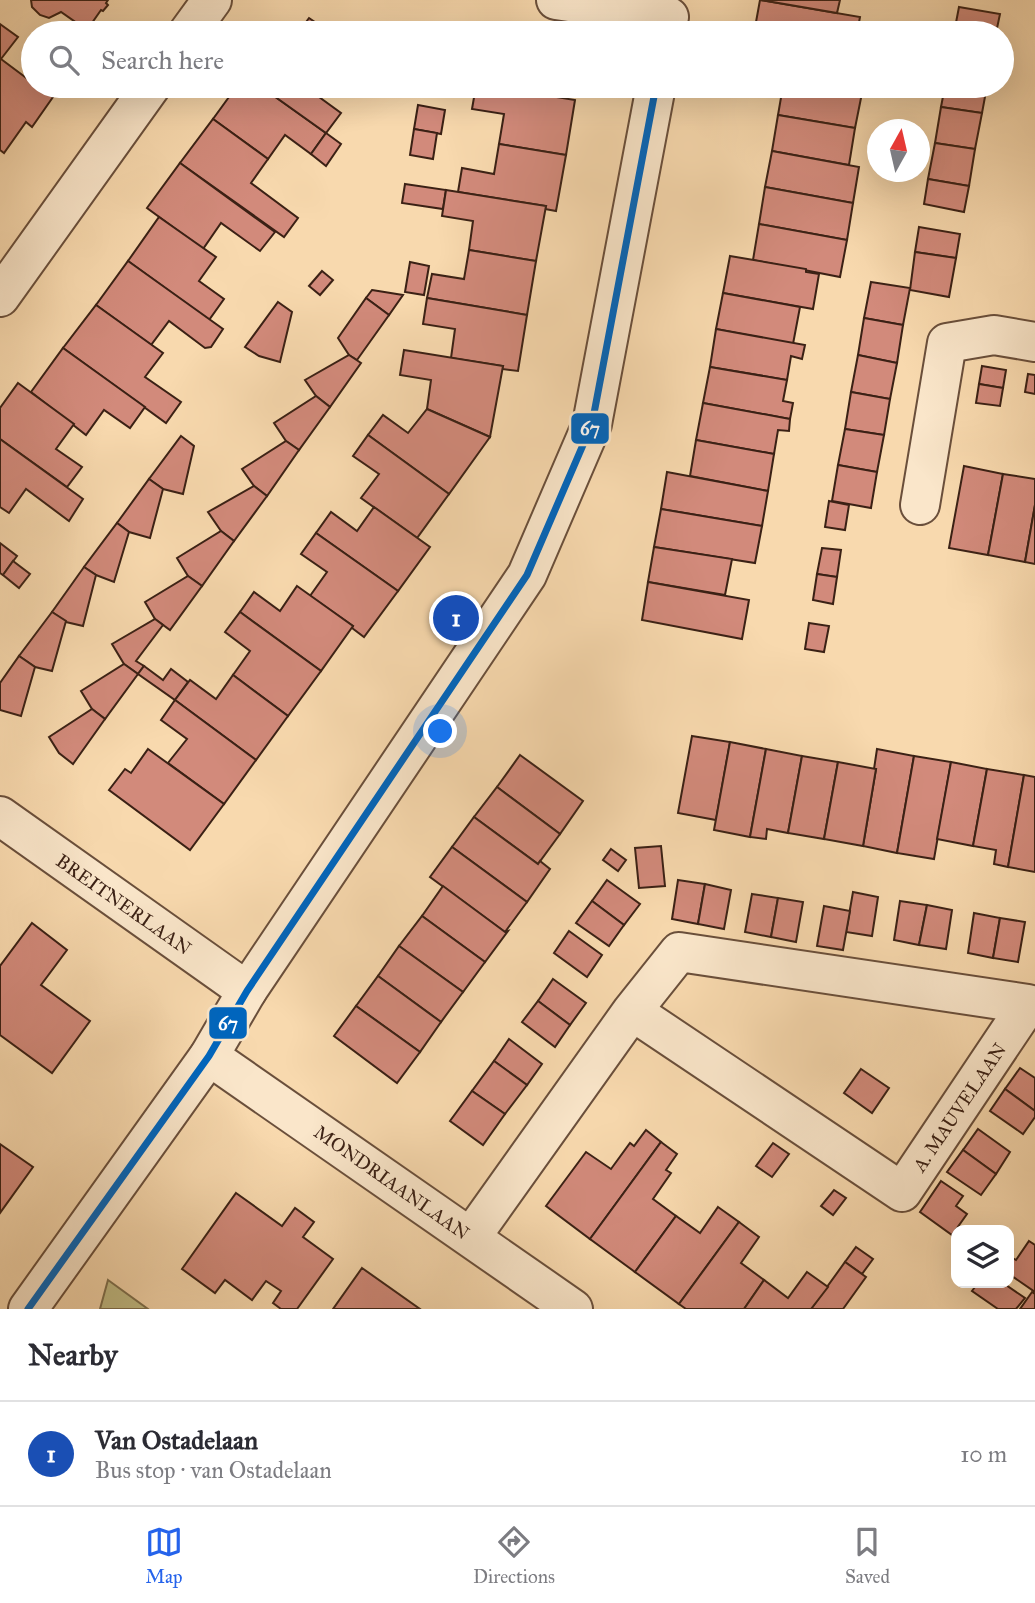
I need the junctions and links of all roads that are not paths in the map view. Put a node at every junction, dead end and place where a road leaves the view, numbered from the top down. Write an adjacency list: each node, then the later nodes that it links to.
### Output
1 (212, 0): 4 (street)
2 (556, 0): 3 (street)
3 (669, 17)
4 (197, 21)
5 (142, 98): 7 (street)
6 (654, 98): 11 (street)
7 (0, 297)
8 (1035, 342): 9 (street)
9 (920, 505)
10 (0, 816): 11 (street, BREITNERLAAN)
11 (247, 991): 13 (street)
12 (632, 1011): 12 (street, A. MAUVELAAN); 14 (street, A. MAUVELAAN)
13 (209, 1056): 14 (street, MONDRIAANLAAN); 15 (street)
14 (471, 1237): 16 (street, MONDRIAANLAAN)
15 (28, 1309)
16 (573, 1309)

